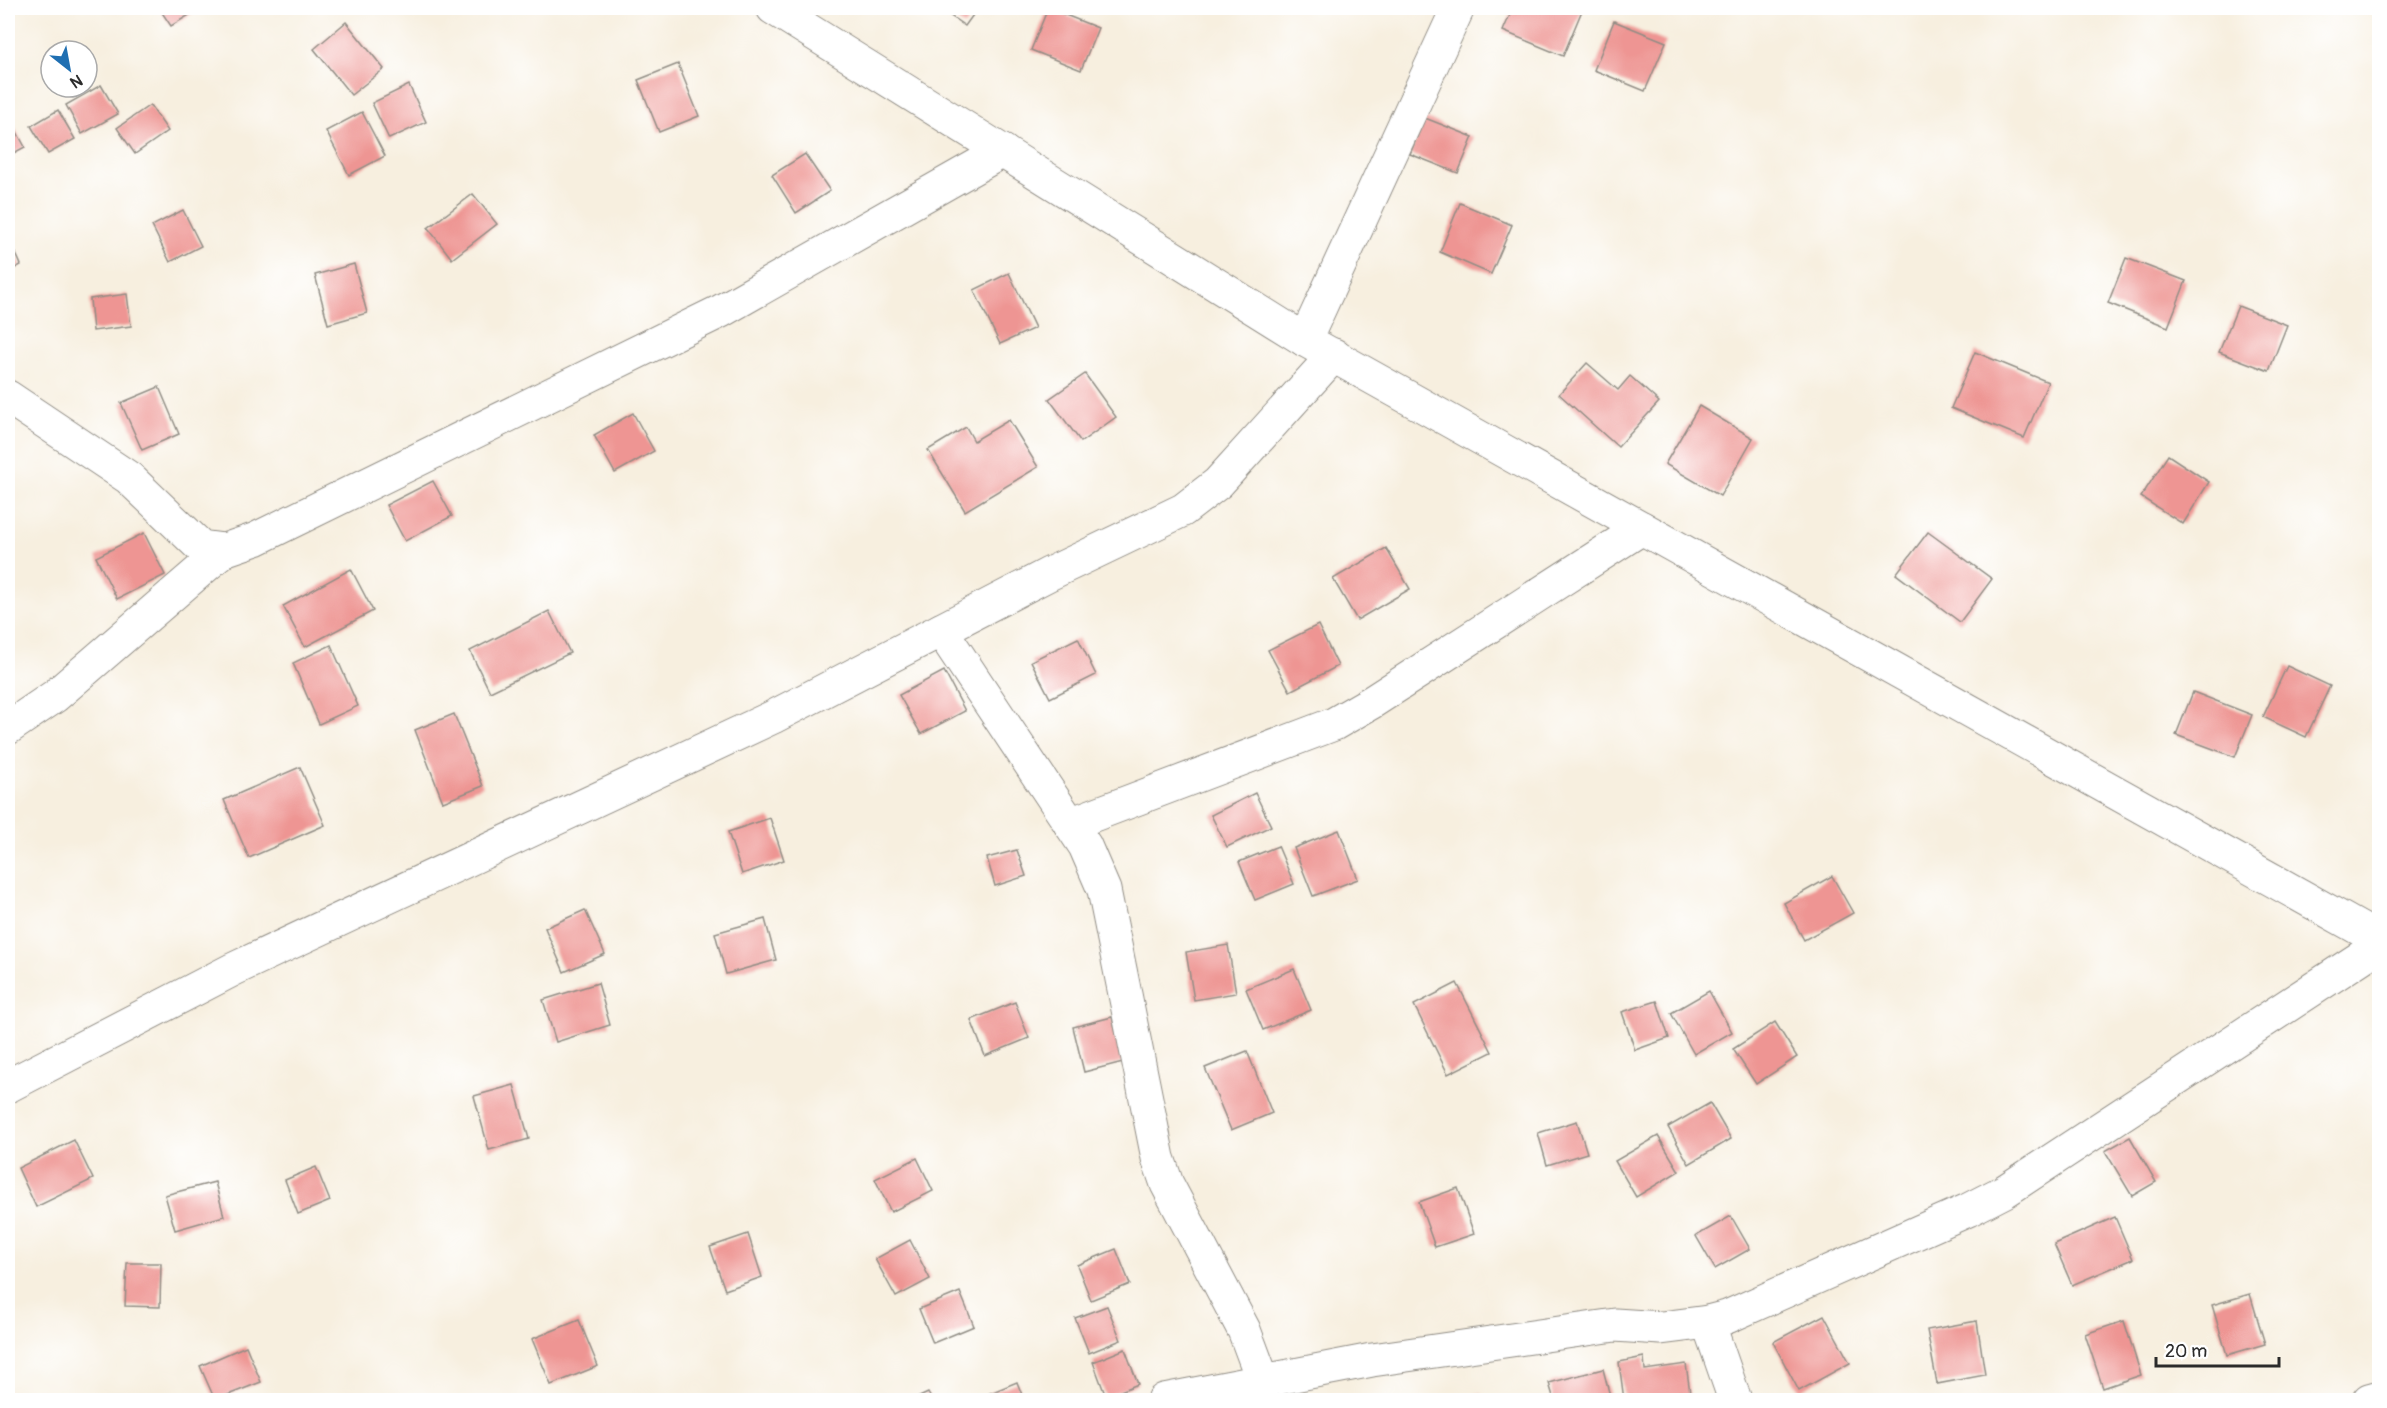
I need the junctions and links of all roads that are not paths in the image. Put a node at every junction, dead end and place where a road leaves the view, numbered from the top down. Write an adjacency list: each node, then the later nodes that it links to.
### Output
1 (774, 8): 3 (street)
2 (1458, 8): 4 (street)
3 (1003, 151): 4 (street); 8 (street)
4 (1305, 340): 5 (street)
5 (1334, 355): 7 (street); 9 (street)
6 (8, 397): 8 (street)
7 (1642, 528): 11 (street); 12 (street)
8 (224, 550): 10 (street)
9 (941, 630): 11 (street); 13 (street)
10 (8, 728)
11 (1070, 824): 15 (street)
12 (2379, 943): 14 (street)
13 (8, 1086)
14 (1708, 1322): 15 (street); 18 (street)
15 (1263, 1381): 17 (street)
16 (2379, 1397): 19 (street)
17 (1164, 1401)
18 (1735, 1401)
19 (2369, 1401)

